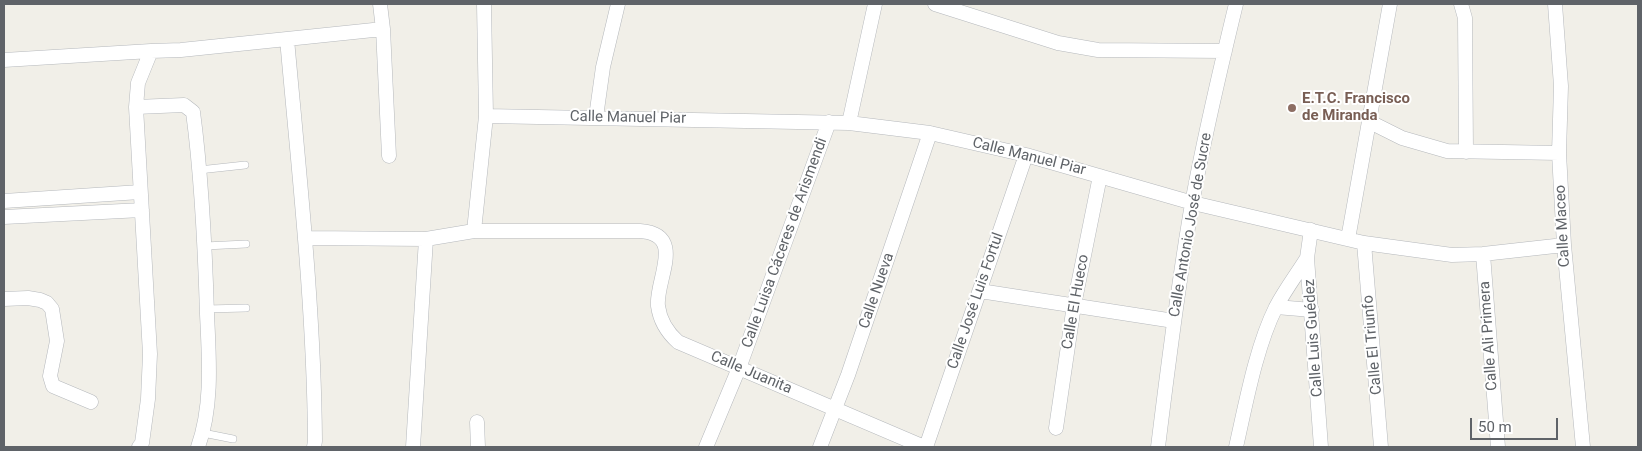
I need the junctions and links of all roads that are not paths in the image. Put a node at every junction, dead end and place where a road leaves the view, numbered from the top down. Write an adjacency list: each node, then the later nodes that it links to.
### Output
1 (380, 4): 10 (street)
2 (484, 4): 16 (street)
3 (618, 4): 17 (street)
4 (875, 4): 20 (street)
5 (934, 4): 13 (street)
6 (1236, 4): 13 (street, Calle Antonio José de Sucre)
7 (1390, 4): 19 (street)
8 (1461, 4): 22 (street)
9 (1555, 4): 23 (street, Calle Maceo)
10 (383, 29): 11 (street); 25 (street)
11 (287, 40): 12 (street); 36 (street)
12 (151, 51): 14 (street); 15 (street)
13 (1225, 51): 31 (street, Calle Antonio José de Sucre)
14 (4, 60)
15 (136, 107): 27 (street); 29 (street)
16 (486, 116): 17 (street, Calle Manuel Piar); 35 (street)
17 (596, 118): 18 (street, Calle Manuel Piar)
18 (829, 122): 20 (street, Calle Manuel Piar); 53 (street, Calle Luisa Cáceres de Arismendi)
19 (1370, 122): 22 (street); 38 (street)
20 (849, 123): 21 (street, Calle Manuel Piar)
21 (930, 133): 24 (street, Calle Manuel Piar); 55 (street, Calle Nueva)
22 (1466, 152): 23 (street)
23 (1560, 153): 41 (street, Calle Maceo)
24 (1026, 155): 28 (street, Calle Manuel Piar); 45 (street, Calle José Luis Fortul)
25 (389, 156)
26 (245, 165): 27 (lane)
27 (199, 170): 42 (street)
28 (1100, 176): 31 (street, Calle Manuel Piar); 47 (street, Calle El Hueco)
29 (140, 192): 30 (street); 32 (street)
30 (4, 201)
31 (1192, 203): 34 (street, Calle Manuel Piar); 52 (street, Calle Antonio José de Sucre)
32 (142, 210): 33 (street); 60 (street)
33 (4, 217)
34 (1311, 230): 38 (street, Calle Manuel Piar); 44 (street, Calle Luis Guédez)
35 (474, 231): 37 (street); 53 (street, Calle Juanita)
36 (305, 238): 37 (street); 62 (street)
37 (426, 239): 63 (street)
38 (1348, 239): 39 (street, Calle Manuel Piar)
39 (1364, 243): 43 (street, Calle Manuel Piar); 71 (street, Calle El Triunfo)
40 (246, 244): 42 (lane)
41 (1564, 244): 43 (street, Calle Manuel Piar); 73 (street, Calle Maceo)
42 (205, 246): 50 (street)
43 (1482, 254): 72 (street, Calle Ali Primera)
44 (1307, 258): 48 (street); 51 (street, Calle Luis Guédez)
45 (980, 290): 47 (street); 67 (street, Calle José Luis Fortul)
46 (4, 299): 54 (street)
47 (1074, 305): 52 (street); 57 (street, Calle El Hueco)
48 (1276, 307): 51 (street); 69 (street)
49 (246, 308): 50 (lane)
50 (207, 309): 58 (street)
51 (1312, 310): 70 (street, Calle Luis Guédez)
52 (1174, 321): 68 (street, Calle Antonio José de Sucre)
53 (739, 368): 55 (street, Calle Juanita); 65 (street, Calle Luisa Cáceres de Arismendi)
54 (91, 402)
55 (835, 409): 66 (street, Calle Nueva); 67 (street, Calle Juanita)
56 (477, 422): 64 (street)
57 (1056, 428)
58 (203, 434): 59 (lane); 61 (street)
59 (233, 439)
60 (139, 447)
61 (198, 447)
62 (314, 447)
63 (413, 447)
64 (478, 447)
65 (706, 447)
66 (820, 447)
67 (925, 447)
68 (1158, 447)
69 (1236, 447)
70 (1322, 447)
71 (1381, 447)
72 (1498, 447)
73 (1583, 447)

